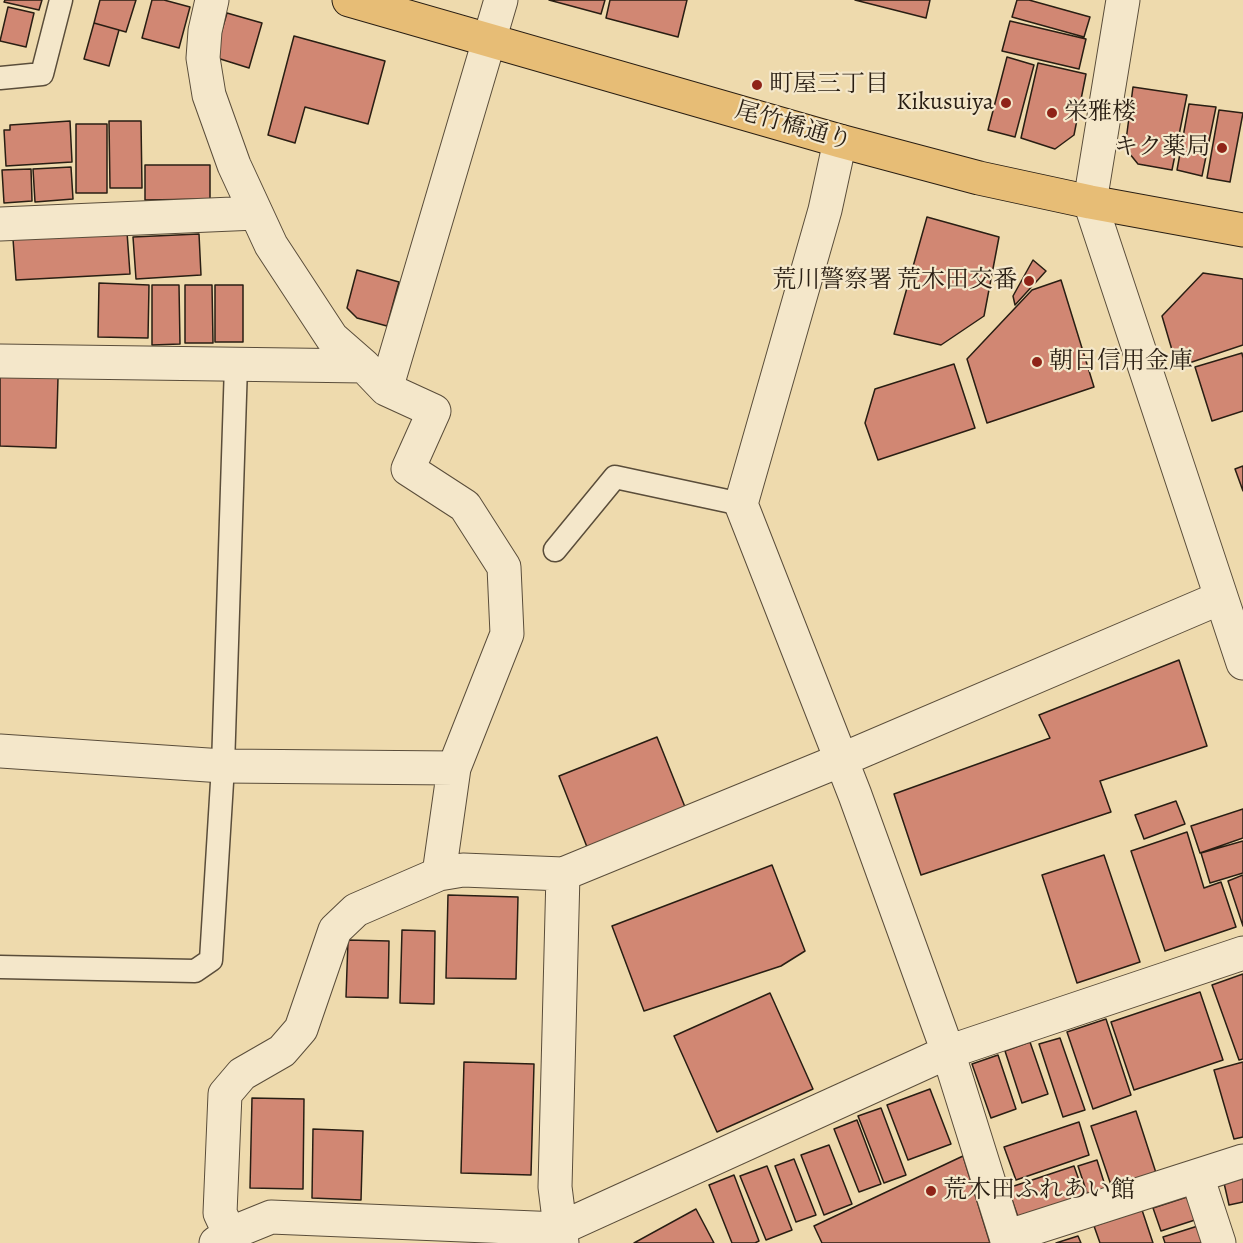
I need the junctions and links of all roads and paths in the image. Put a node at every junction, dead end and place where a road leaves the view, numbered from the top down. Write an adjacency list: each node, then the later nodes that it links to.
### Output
1 (61, 0): 7 (lane)
2 (212, 0): 10 (street)
3 (349, 0): 6 (main road, 尾竹橋通り)
4 (501, 0): 6 (street)
5 (1123, 0): 9 (street)
6 (490, 40): 8 (main road, 尾竹橋通り); 16 (street)
7 (0, 78)
8 (840, 141): 9 (main road, 尾竹橋通り); 17 (street)
9 (1090, 202): 12 (main road, 尾竹橋通り); 19 (street)
10 (256, 213): 11 (street); 15 (street)
11 (0, 224)
12 (1243, 230)
13 (0, 361): 14 (street)
14 (236, 365): 15 (street); 23 (lane)
15 (364, 366): 16 (street)
16 (386, 389): 24 (street)
17 (741, 504): 18 (lane); 22 (street)
18 (555, 550)
19 (1220, 598): 20 (street); 22 (street)
20 (1243, 663)
21 (0, 751): 23 (street)
22 (841, 760): 26 (street); 29 (street)
23 (223, 766): 24 (street); 28 (lane)
24 (454, 768): 25 (street)
25 (439, 874): 26 (street); 34 (street)
26 (563, 874): 32 (street)
27 (1243, 952): 29 (street)
28 (0, 967)
29 (948, 1052): 32 (street); 33 (street)
30 (1243, 1161): 31 (street)
31 (1197, 1176): 33 (street); 35 (street)
32 (560, 1236): 34 (street)
33 (1007, 1240)
34 (227, 1241)
35 (1219, 1243)

